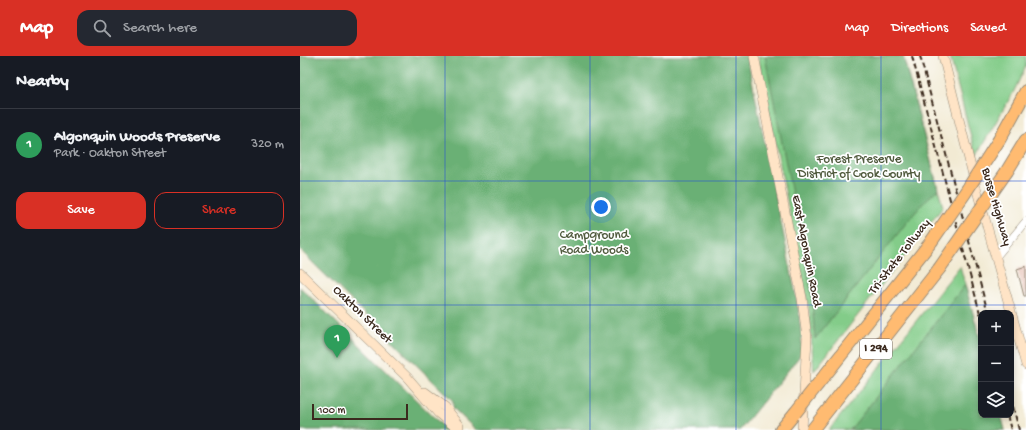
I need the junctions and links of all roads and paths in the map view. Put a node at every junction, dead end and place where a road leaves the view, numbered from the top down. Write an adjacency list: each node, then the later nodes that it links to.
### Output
1 (754, 56): 10 (main road, East Algonquin Road)
2 (943, 56): 6 (main road, Busse Highway)
3 (1026, 91): 13 (highway, Tri-State Tollway / I 294, bridge)
4 (1026, 140): 10 (highway, I 294, bridge)
5 (1026, 221): 6 (street)
6 (996, 257): 8 (main road, Busse Highway)
7 (300, 273): 9 (main road, Oakton Street)
8 (1026, 365)
9 (407, 377): 11 (main road, Oakton Street); 12 (main road, Oakton Street)
10 (809, 429)
11 (459, 430)
12 (464, 430)
13 (781, 430)

